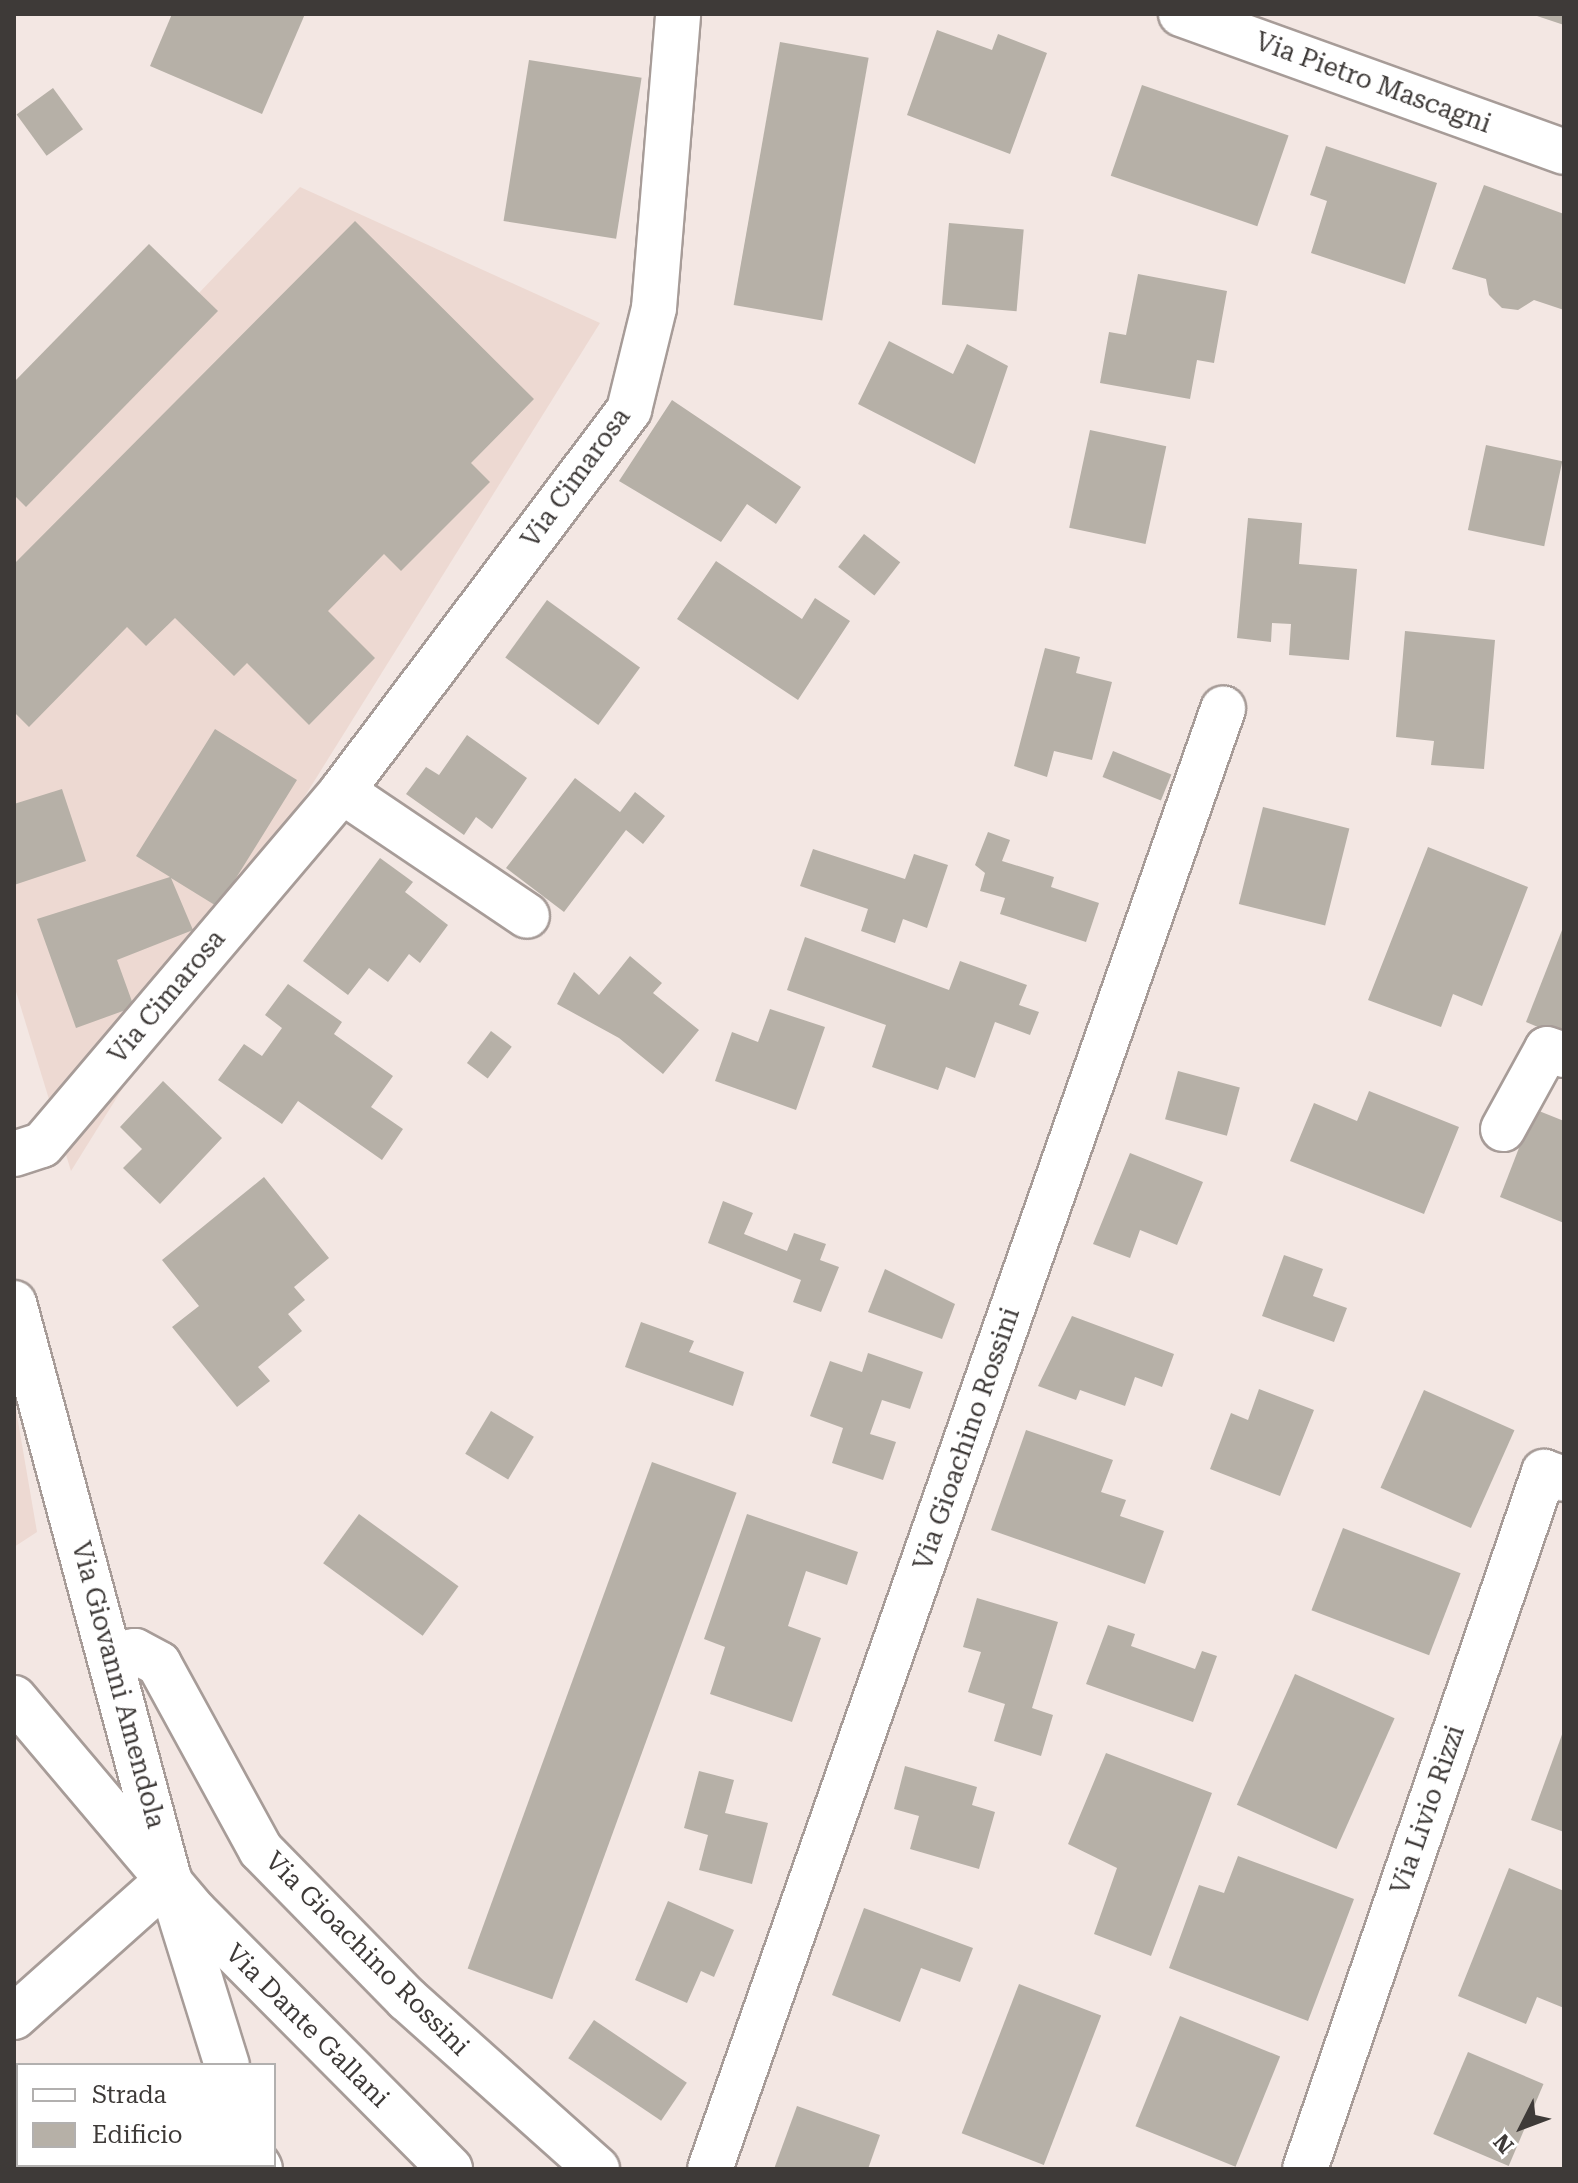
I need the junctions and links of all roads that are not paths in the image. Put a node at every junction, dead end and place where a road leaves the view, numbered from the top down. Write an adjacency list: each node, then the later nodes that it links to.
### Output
1 (678, 14): 5 (street, Via Cimarosa)
2 (1181, 14): 3 (street, Via Pietro Mascagni)
3 (1564, 152)
4 (1223, 709): 19 (street, Via Gioachino Rossini)
5 (342, 791): 6 (street); 9 (street, Via Cimarosa)
6 (527, 916)
7 (1564, 1055): 8 (street)
8 (1503, 1129)
9 (14, 1154)
10 (14, 1303): 12 (street, Via Giovanni Amendola)
11 (1564, 1479): 20 (street, Via Livio Rizzi)
12 (112, 1655): 14 (street, Via Giovanni Amendola); 18 (street, Via Gioachino Rossini)
13 (14, 1698): 14 (street, Via Dante Gallani)
14 (169, 1879): 15 (street); 16 (street, Via Giovanni Amendola); 17 (street, Via Dante Gallani)
15 (14, 2017)
16 (226, 2063)
17 (450, 2169)
18 (597, 2169)
19 (710, 2169)
20 (1305, 2169)

